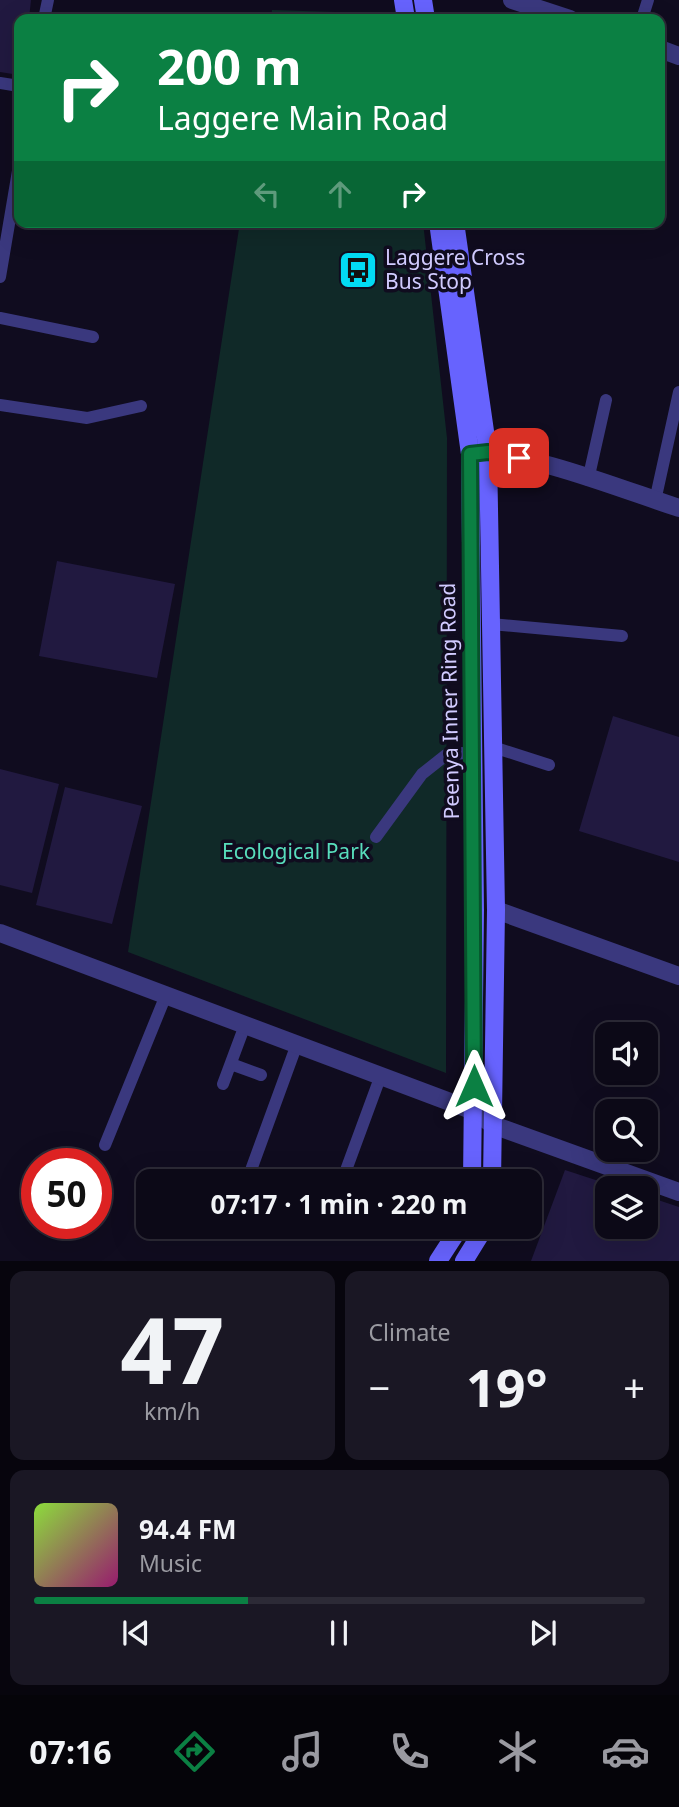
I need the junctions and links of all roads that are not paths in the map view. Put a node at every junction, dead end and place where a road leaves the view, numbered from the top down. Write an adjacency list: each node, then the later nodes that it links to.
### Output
1 (512, 0): 2 (street)
2 (555, 14)
3 (14, 194): 6 (lane)
4 (439, 228): 13 (main road, Peenya Inner Ring Road)
5 (456, 228): 13 (main road, Peenya Inner Ring Road)
6 (0, 277)
7 (0, 318): 8 (lane)
8 (93, 337)
9 (679, 392): 15 (lane)
10 (606, 400): 14 (lane)
11 (0, 405): 12 (lane)
12 (141, 406)
13 (479, 453): 14 (street); 17 (main road, Peenya Inner Ring Road); 20 (main road, Peenya Inner Ring Road)
14 (588, 480): 15 (street)
15 (654, 501): 16 (street)
16 (679, 508)
17 (491, 624): 18 (lane); 19 (main road, Peenya Inner Ring Road)
18 (622, 636)
19 (493, 747): 21 (lane); 23 (main road, Peenya Inner Ring Road)
20 (473, 752): 22 (lane); 33 (main road, Peenya Inner Ring Road)
21 (549, 765)
22 (376, 837)
23 (496, 910): 25 (street); 34 (main road, Peenya Inner Ring Road)
24 (0, 933): 26 (street)
25 (679, 976)
26 (166, 995): 27 (street); 35 (lane)
27 (245, 1025): 28 (street); 29 (lane)
28 (297, 1044): 31 (street); 36 (lane)
29 (230, 1064): 30 (lane); 32 (lane)
30 (261, 1075)
31 (381, 1075): 33 (street); 37 (lane)
32 (223, 1084)
33 (474, 1111): 34 (street); 38 (main road, Peenya Inner Ring Road)
34 (493, 1125): 39 (main road, Peenya Inner Ring Road); 40 (street)
35 (105, 1145)
36 (251, 1169)
37 (346, 1169)
38 (472, 1169)
39 (492, 1169)
40 (679, 1192)
41 (453, 1239): 43 (main road)
42 (478, 1239): 44 (main road)
43 (439, 1261)
44 (464, 1261)

